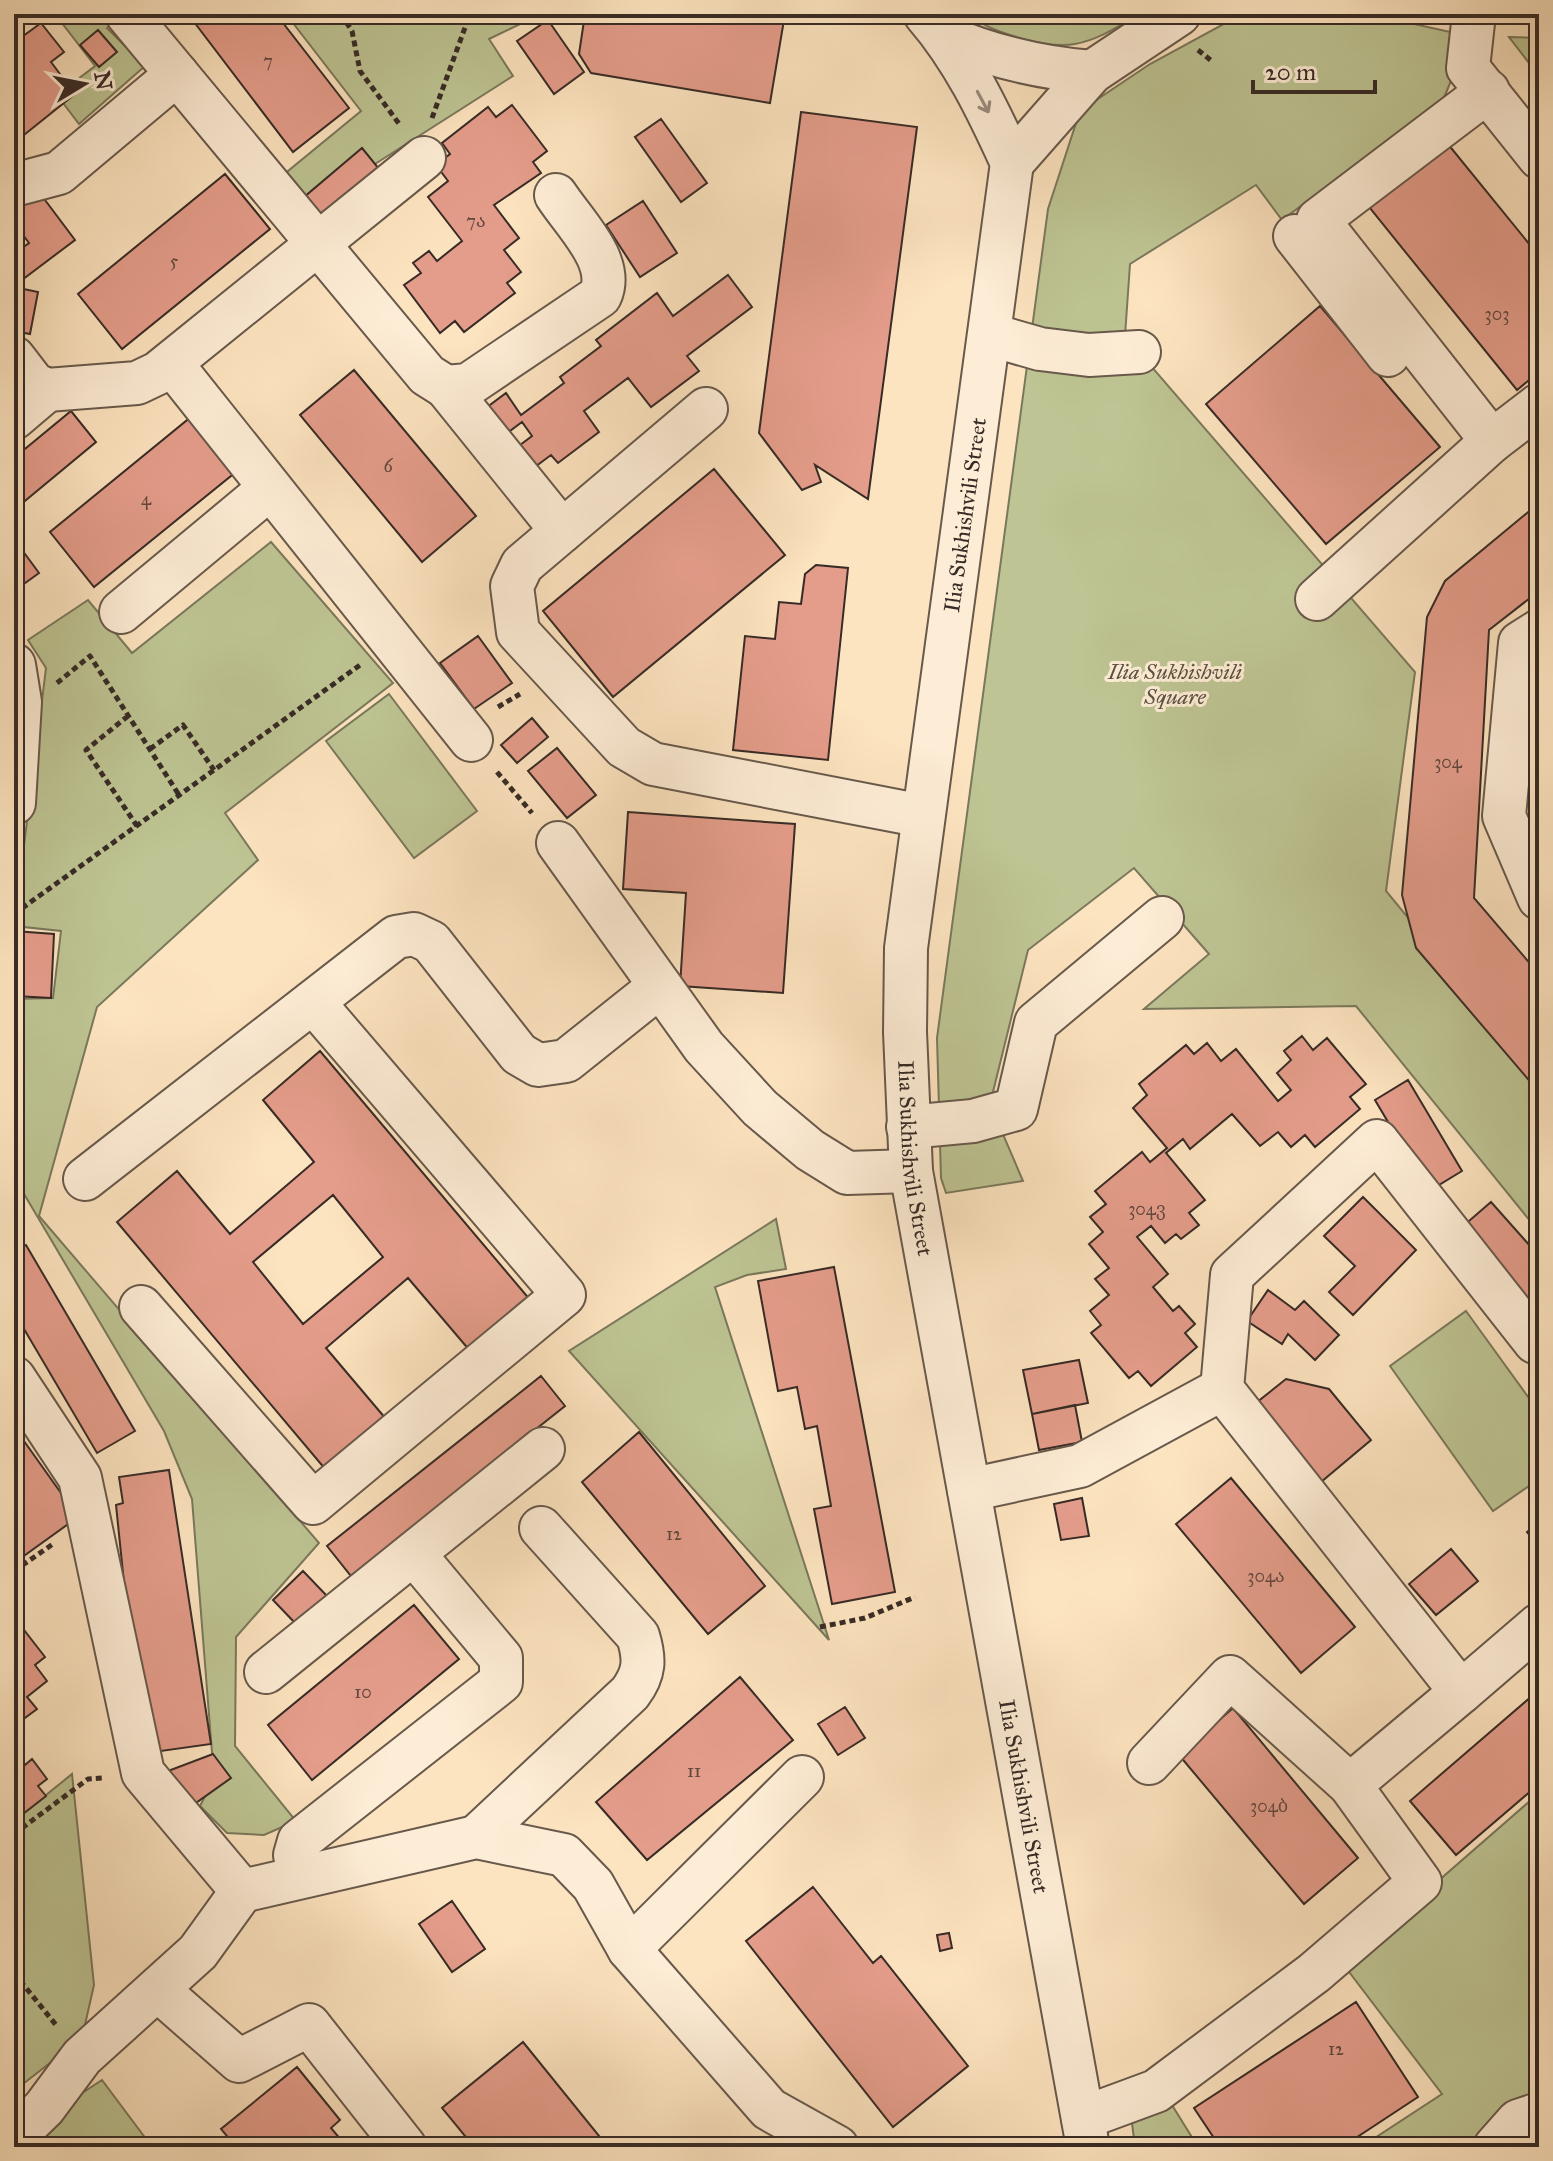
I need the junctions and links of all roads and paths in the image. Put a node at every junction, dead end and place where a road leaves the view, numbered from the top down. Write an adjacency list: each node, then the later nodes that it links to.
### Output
1 (127, 14): 9 (street)
2 (341, 14): 11 (path)
3 (470, 14): 11 (path)
4 (1474, 14): 10 (street)
5 (935, 25): 8 (street); 13 (street, one-way to 13)
6 (1186, 30): 7 (path); 8 (street)
7 (1213, 62)
8 (1092, 72): 13 (street)
9 (177, 74): 14 (street); 17 (street)
10 (1488, 91): 12 (street); 27 (street)
11 (422, 156): 17 (street)
12 (1539, 157)
13 (1012, 163): 18 (street, Ilia Sukhishvili Street)
14 (14, 185)
15 (556, 195): 22 (street)
16 (1295, 236): 27 (street)
17 (318, 244): 21 (street); 22 (street)
18 (991, 335): 19 (street); 42 (street, Ilia Sukhishvili Street)
19 (1139, 352)
20 (14, 358): 23 (street)
21 (171, 363): 23 (street); 28 (street)
22 (446, 387): 29 (street)
23 (47, 390): 26 (street)
24 (1539, 405): 27 (street)
25 (706, 409): 29 (street)
26 (14, 418)
27 (1483, 450): 30 (street)
28 (270, 488): 31 (street); 33 (street)
29 (562, 531): 34 (street)
30 (1317, 599)
31 (121, 612)
32 (1539, 631): 45 (street)
33 (392, 642): 37 (street); 39 (path)
34 (556, 673): 37 (path); 42 (street)
35 (17, 684): 36 (path); 41 (street)
36 (128, 716): 38 (path); 43 (path)
37 (466, 734): 44 (path)
38 (150, 749): 39 (path); 40 (path)
39 (214, 770): 40 (path)
40 (179, 795): 43 (path)
41 (14, 803)
42 (923, 816): 50 (street, Ilia Sukhishvili Street)
43 (137, 826): 46 (path)
44 (558, 843): 48 (street)
45 (1539, 898)
46 (14, 914)
47 (1162, 918): 50 (street)
48 (660, 986): 49 (street); 51 (street)
49 (313, 1002): 52 (street); 53 (street)
50 (908, 1127): 51 (street, Ilia Sukhishvili Street)
51 (911, 1171): 58 (street, Ilia Sukhishvili Street)
52 (85, 1179)
53 (141, 1307)
54 (1535, 1342): 56 (street)
55 (14, 1378): 67 (street)
56 (1222, 1389): 58 (street); 65 (street)
57 (543, 1449): 60 (street)
58 (969, 1490): 79 (street, Ilia Sukhishvili Street)
59 (541, 1528): 71 (street)
60 (414, 1554): 64 (street); 72 (street)
61 (915, 1597): 63 (path)
62 (1539, 1625): 65 (street)
63 (820, 1627)
64 (266, 1672)
65 (1461, 1692): 69 (street)
66 (1149, 1763): 69 (street)
67 (143, 1773): 70 (path); 73 (street)
68 (802, 1777): 74 (street)
69 (1350, 1785): 79 (street)
70 (14, 1834)
71 (476, 1837): 72 (street); 74 (street)
72 (299, 1875): 73 (street)
73 (242, 1891): 76 (street)
74 (629, 1949): 82 (street)
75 (14, 1973): 77 (path)
76 (158, 1990): 77 (street); 81 (street)
77 (82, 2057): 80 (street)
78 (1539, 2114): 83 (street)
79 (1086, 2132)
80 (14, 2137)
81 (405, 2147)
82 (837, 2147)
83 (1495, 2147)

